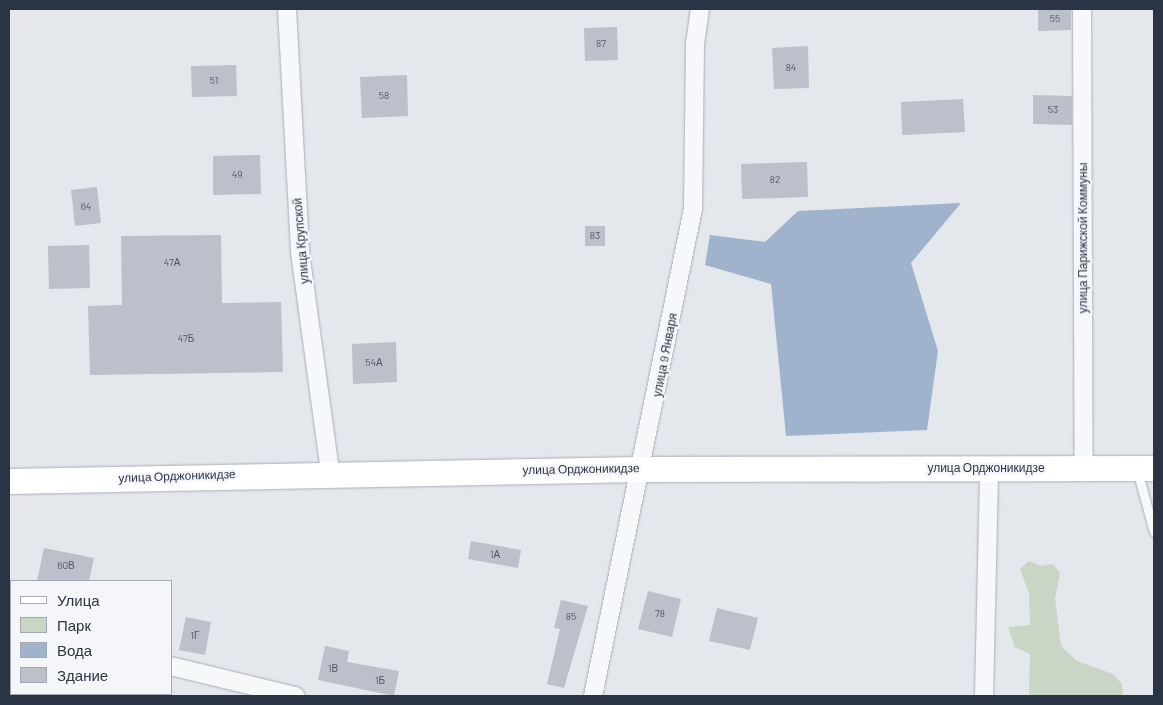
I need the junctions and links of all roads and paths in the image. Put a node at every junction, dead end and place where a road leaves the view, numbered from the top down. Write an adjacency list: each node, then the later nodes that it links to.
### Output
1 (287, 9): 8 (street, улица Крупской)
2 (700, 9): 7 (street, улица 9 Января)
3 (1082, 9): 5 (street, улица Парижской Коммуны)
4 (989, 468): 5 (main road, улица Орджоникидзе); 7 (main road, улица Орджоникидзе); 15 (street)
5 (1084, 468): 6 (main road, улица Орджоникидзе)
6 (1145, 468): 10 (lane)
7 (640, 469): 8 (main road, улица Орджоникидзе); 14 (street, улица 9 Января)
8 (330, 472): 9 (main road, улица Орджоникидзе)
9 (9, 481)
10 (1154, 532)
11 (172, 666): 12 (street)
12 (230, 688): 13 (street)
13 (295, 696)
14 (593, 696)
15 (984, 696)

